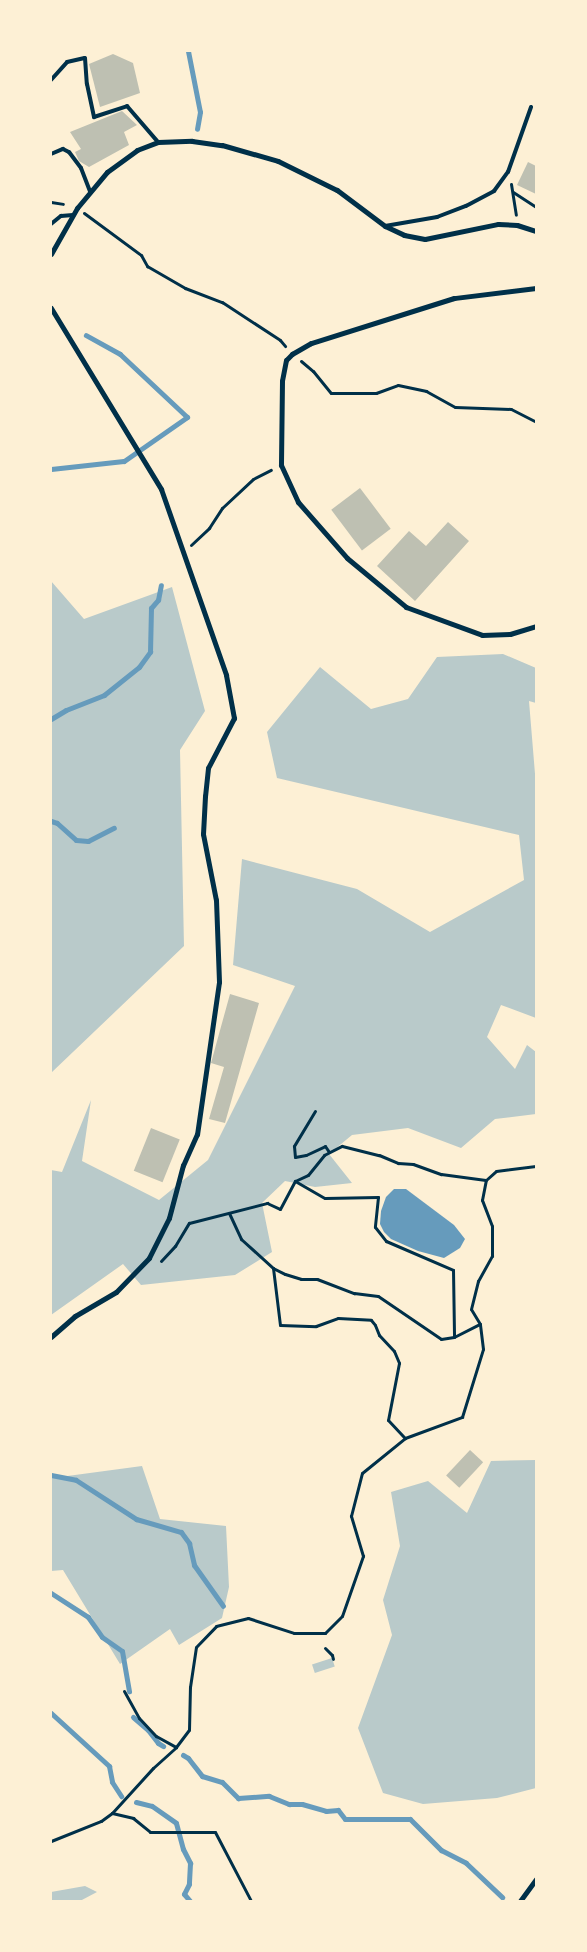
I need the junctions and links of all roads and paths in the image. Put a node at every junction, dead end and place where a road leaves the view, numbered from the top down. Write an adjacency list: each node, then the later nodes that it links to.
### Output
1 (51, 80): 3 (lane)
2 (531, 107): 6 (lane)
3 (158, 142): 5 (street); 14 (street)
4 (51, 154): 5 (lane)
5 (90, 191): 10 (street)
6 (494, 191): 7 (path); 14 (lane)
7 (513, 192): 9 (path); 13 (path)
8 (51, 202): 10 (path)
9 (536, 207)
10 (77, 208): 11 (street); 19 (path)
11 (72, 215): 12 (lane); 16 (street)
12 (51, 224)
13 (517, 225): 14 (street); 15 (street)
14 (385, 226)
15 (536, 231)
16 (51, 254)
17 (536, 288): 19 (street)
18 (51, 308): 22 (street)
19 (292, 354): 20 (path); 21 (street)
20 (536, 422)
21 (281, 465): 22 (path); 23 (street)
22 (183, 554): 30 (street)
23 (536, 626)
24 (315, 1111): 25 (path)
25 (330, 1152): 27 (path); 28 (path)
26 (536, 1166): 27 (path)
27 (486, 1180): 32 (path)
28 (295, 1182): 29 (path); 34 (path)
29 (229, 1213): 30 (path); 31 (path)
30 (149, 1258): 33 (street)
31 (273, 1268): 34 (path); 35 (path)
32 (480, 1324): 34 (path); 35 (path)
33 (51, 1337)
34 (454, 1337)
35 (405, 1438): 39 (path)
36 (325, 1648): 37 (path)
37 (333, 1659)
38 (124, 1691): 39 (path)
39 (176, 1747): 40 (path)
40 (112, 1813): 41 (path); 43 (path)
41 (51, 1841)
42 (536, 1878): 44 (street)
43 (251, 1901)
44 (520, 1901)

